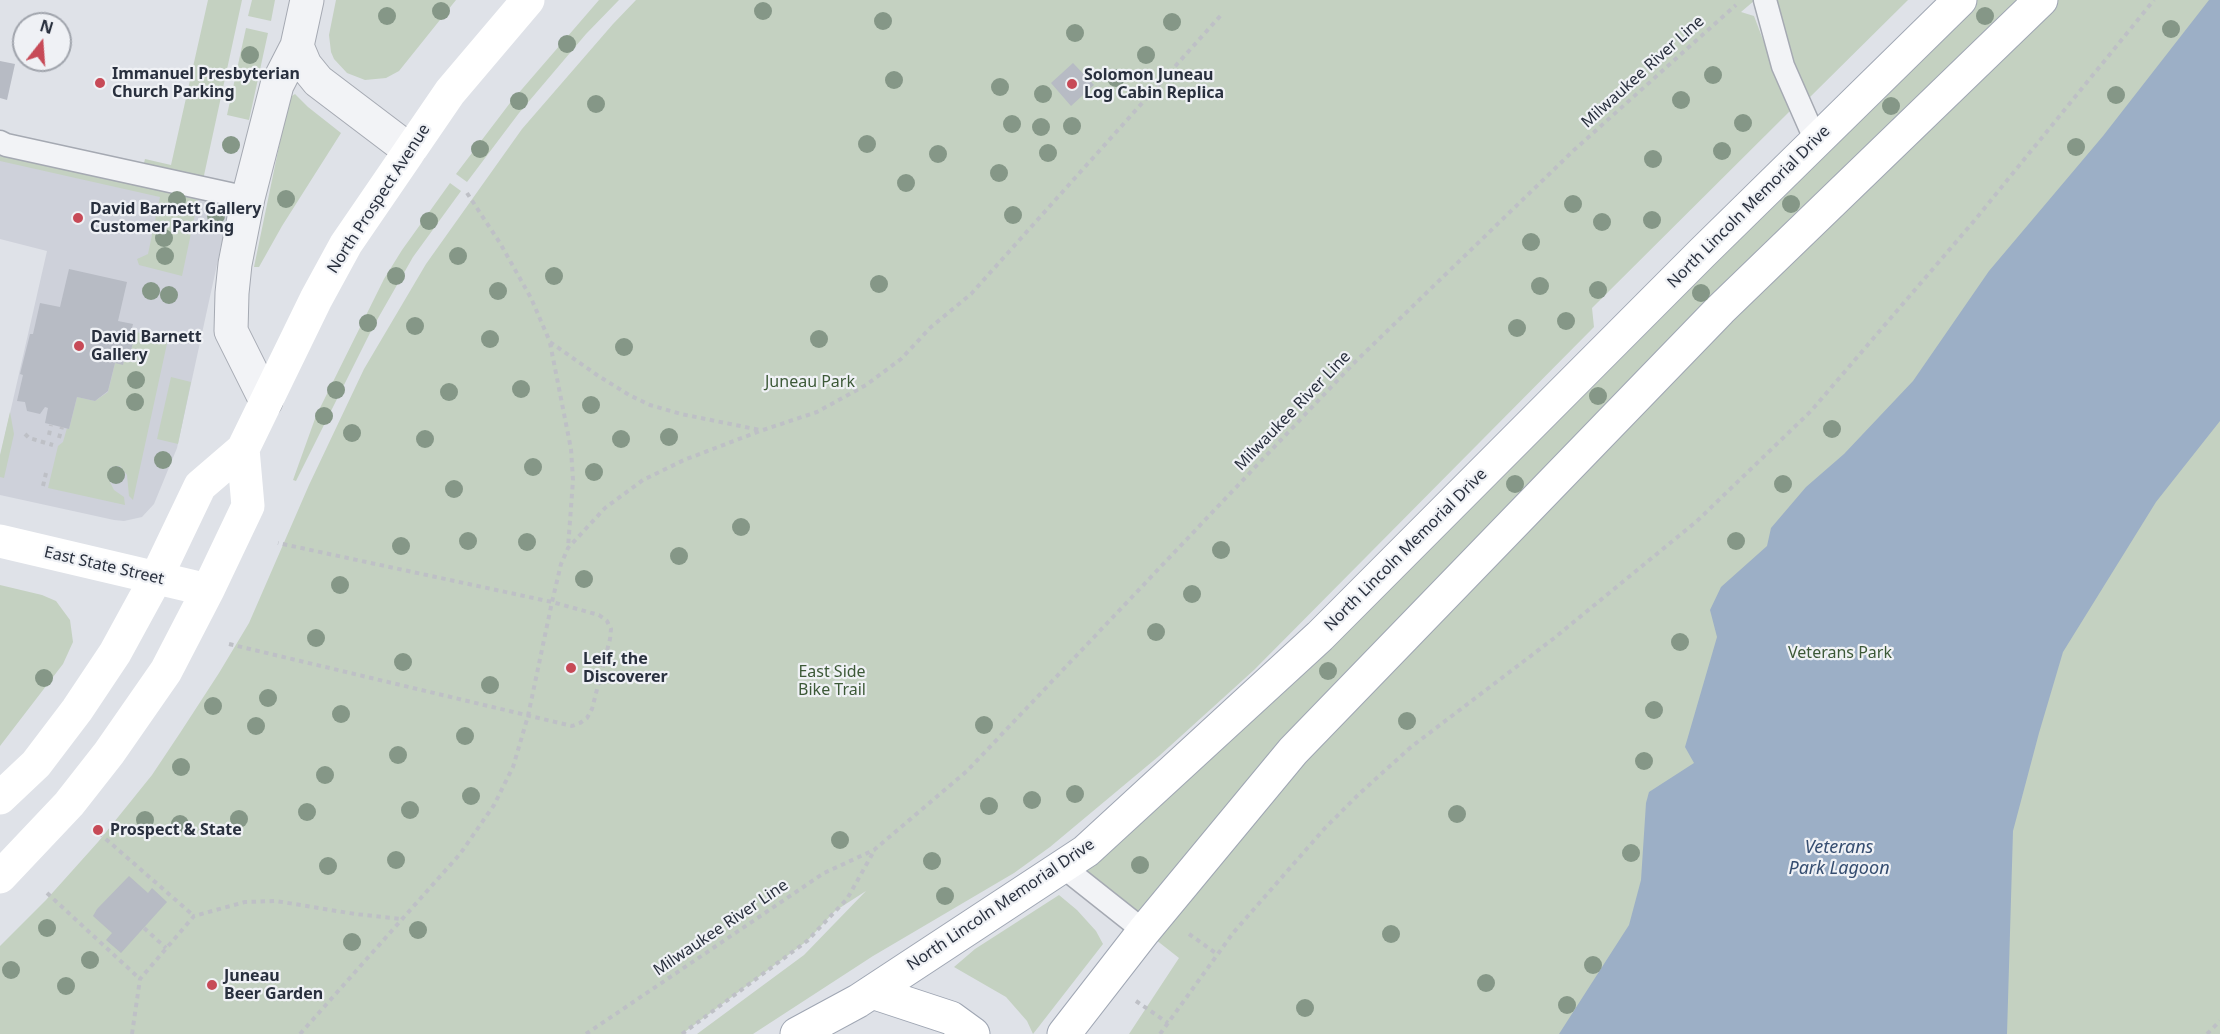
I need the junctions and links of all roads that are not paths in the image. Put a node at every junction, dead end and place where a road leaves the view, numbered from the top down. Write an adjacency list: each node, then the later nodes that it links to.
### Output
1 (307, 0): 6 (street)
2 (528, 0): 9 (main road, North Prospect Avenue)
3 (1765, 0): 7 (lane)
4 (1960, 0): 7 (main road, North Lincoln Memorial Drive)
5 (2041, 0): 19 (main road)
6 (297, 46): 9 (street); 10 (street)
7 (1816, 141): 17 (main road, North Lincoln Memorial Drive)
8 (0, 142): 10 (lane)
9 (409, 150): 11 (main road, North Prospect Avenue)
10 (248, 198): 11 (street)
11 (266, 401): 12 (main road, North Prospect Avenue)
12 (243, 449): 14 (main road, North Prospect Avenue); 15 (main road)
13 (0, 541): 14 (main road, East State Street)
14 (156, 578): 15 (main road, East State Street); 16 (main road, North Prospect Avenue)
15 (208, 590): 18 (main road)
16 (0, 798)
17 (1062, 866): 19 (lane); 20 (main road, North Lincoln Memorial Drive)
18 (0, 877)
19 (1144, 931): 24 (main road)
20 (865, 997): 21 (main road, North Lincoln Memorial Drive); 22 (main road); 23 (main road)
21 (797, 1034)
22 (836, 1034)
23 (973, 1034)
24 (1064, 1034)

